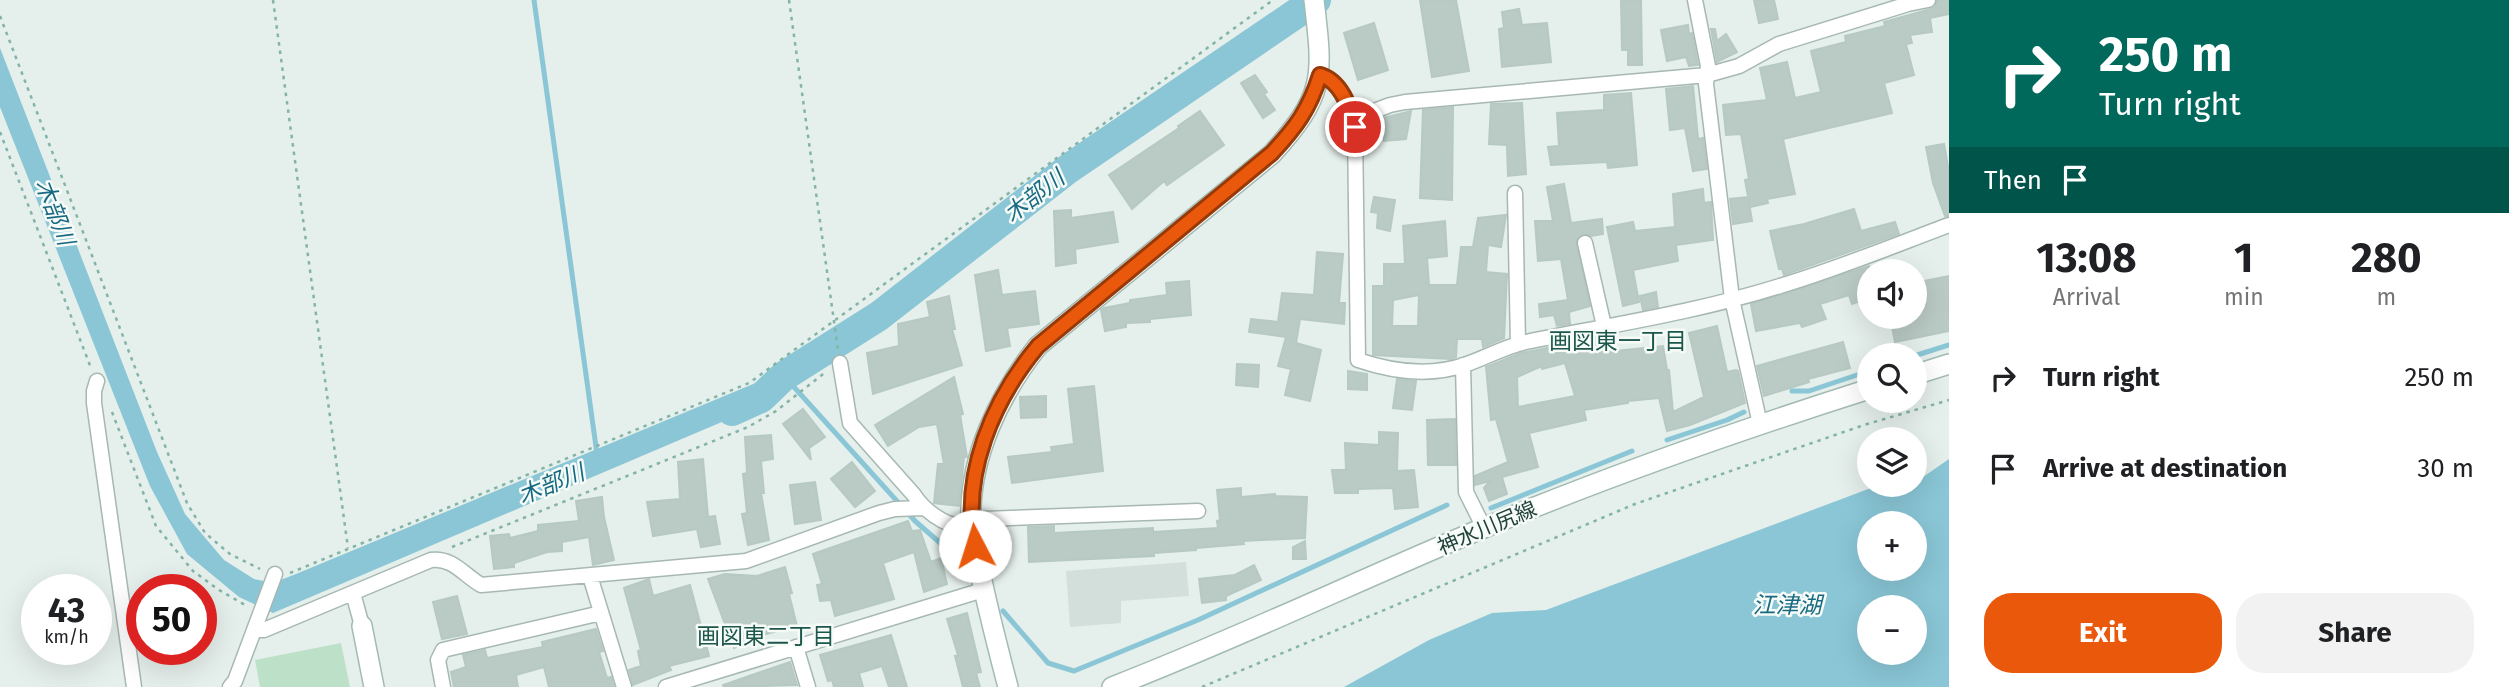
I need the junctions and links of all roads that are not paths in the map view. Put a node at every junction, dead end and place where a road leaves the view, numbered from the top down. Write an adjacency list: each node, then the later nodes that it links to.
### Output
1 (1695, 0): 5 (street)
2 (1928, 0): 5 (street)
3 (1315, 8): 4 (main road)
4 (1320, 75): 6 (street); 22 (main road)
5 (1707, 75): 6 (street); 10 (street)
6 (1353, 119): 15 (street)
7 (1515, 193): 12 (street)
8 (1949, 225): 10 (street)
9 (1585, 243): 11 (street)
10 (1732, 299): 11 (street); 19 (street)
11 (1604, 326): 12 (street)
12 (1518, 344): 15 (street)
13 (839, 360): 20 (street)
14 (1949, 364): 16 (main road)
15 (1464, 365): 23 (street)
16 (1927, 371)
17 (97, 381): 33 (street)
18 (1857, 393): 19 (main road, 神水川尻線)
19 (1759, 424): 23 (main road, 神水川尻線)
20 (920, 509): 22 (street); 25 (street)
21 (1198, 511): 22 (street)
22 (971, 524): 26 (main road)
23 (1484, 528): 41 (main road, 神水川尻線)
24 (274, 576): 30 (street)
25 (590, 576): 27 (street); 28 (street)
26 (983, 590): 31 (street); 40 (main road)
27 (353, 593): 29 (street); 30 (street)
28 (601, 613): 36 (street); 37 (street)
29 (362, 626): 35 (main road)
30 (255, 629): 34 (street)
31 (796, 647): 32 (street); 39 (street)
32 (685, 684): 38 (street)
33 (134, 687)
34 (230, 687)
35 (374, 687)
36 (443, 687)
37 (624, 687)
38 (666, 687)
39 (808, 687)
40 (1008, 687)
41 (1112, 687)

